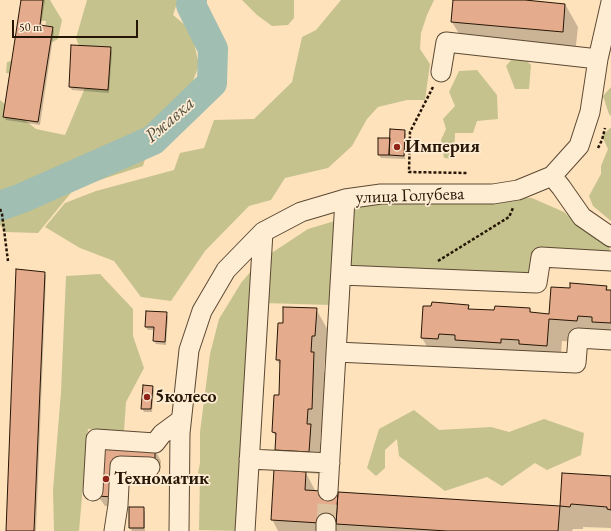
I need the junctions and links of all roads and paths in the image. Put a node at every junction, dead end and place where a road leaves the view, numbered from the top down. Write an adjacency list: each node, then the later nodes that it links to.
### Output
1 (611, 2): 2 (street, улица Голубева)
2 (598, 59): 3 (street); 5 (street, улица Голубева)
3 (441, 72): 4 (path)
4 (468, 173)
5 (552, 176): 6 (street, улица Голубева); 10 (street)
6 (345, 199): 9 (street, улица Голубева); 14 (street)
7 (515, 204): 13 (path)
8 (0, 209): 11 (path)
9 (263, 232): 17 (street, улица Голубева); 18 (street)
10 (611, 237)
11 (8, 261)
12 (611, 261): 14 (street)
13 (436, 262)
14 (341, 275): 16 (street)
15 (611, 340): 16 (street)
16 (336, 352): 19 (street)
17 (181, 420): 21 (street); 24 (street, улица Голубева)
18 (249, 459): 19 (street); 25 (street)
19 (330, 462): 22 (street)
20 (150, 468): 23 (street)
21 (93, 491)
22 (328, 491)
23 (114, 531)
24 (179, 531)
25 (245, 531)

